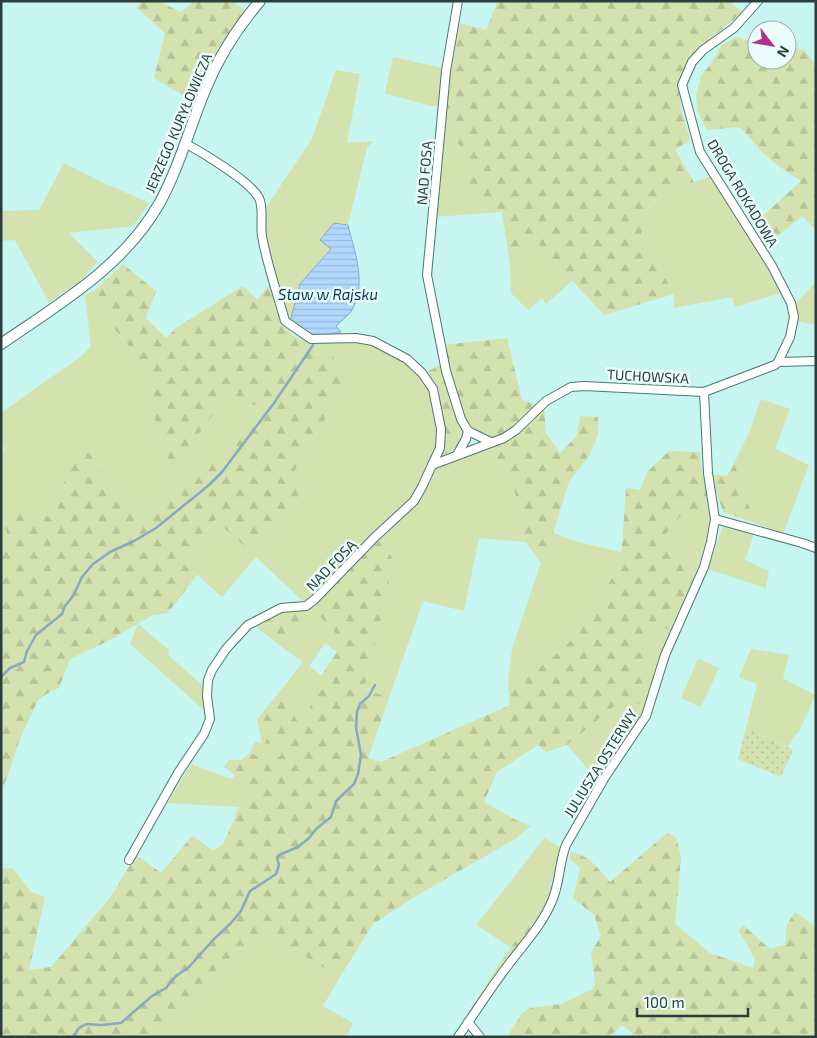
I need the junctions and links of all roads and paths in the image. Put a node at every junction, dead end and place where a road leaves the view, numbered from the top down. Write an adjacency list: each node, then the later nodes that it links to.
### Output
1 (260, 1): 4 (street, JERZEGO KURYŁOWICZA)
2 (458, 1): 9 (street, NAD FOSĄ)
3 (758, 1): 7 (street, DROGA ROKADOWA)
4 (185, 143): 5 (street, JERZEGO KURYŁOWICZA); 12 (street, NAD FOSĄ)
5 (1, 344)
6 (816, 361): 7 (street, TUCHOWSKA)
7 (778, 362): 8 (street, TUCHOWSKA)
8 (704, 392): 10 (street, TUCHOWSKA); 13 (street, JULIUSZA OSTERWY)
9 (468, 430): 10 (street); 11 (street)
10 (491, 442): 11 (street)
11 (456, 455): 12 (street)
12 (432, 466): 15 (street, NAD FOSĄ)
13 (716, 519): 14 (street); 16 (street, JULIUSZA OSTERWY)
14 (816, 548)
15 (129, 860)
16 (468, 1022): 17 (street, JULIUSZA OSTERWY); 18 (street)
17 (458, 1037)
18 (480, 1037)

